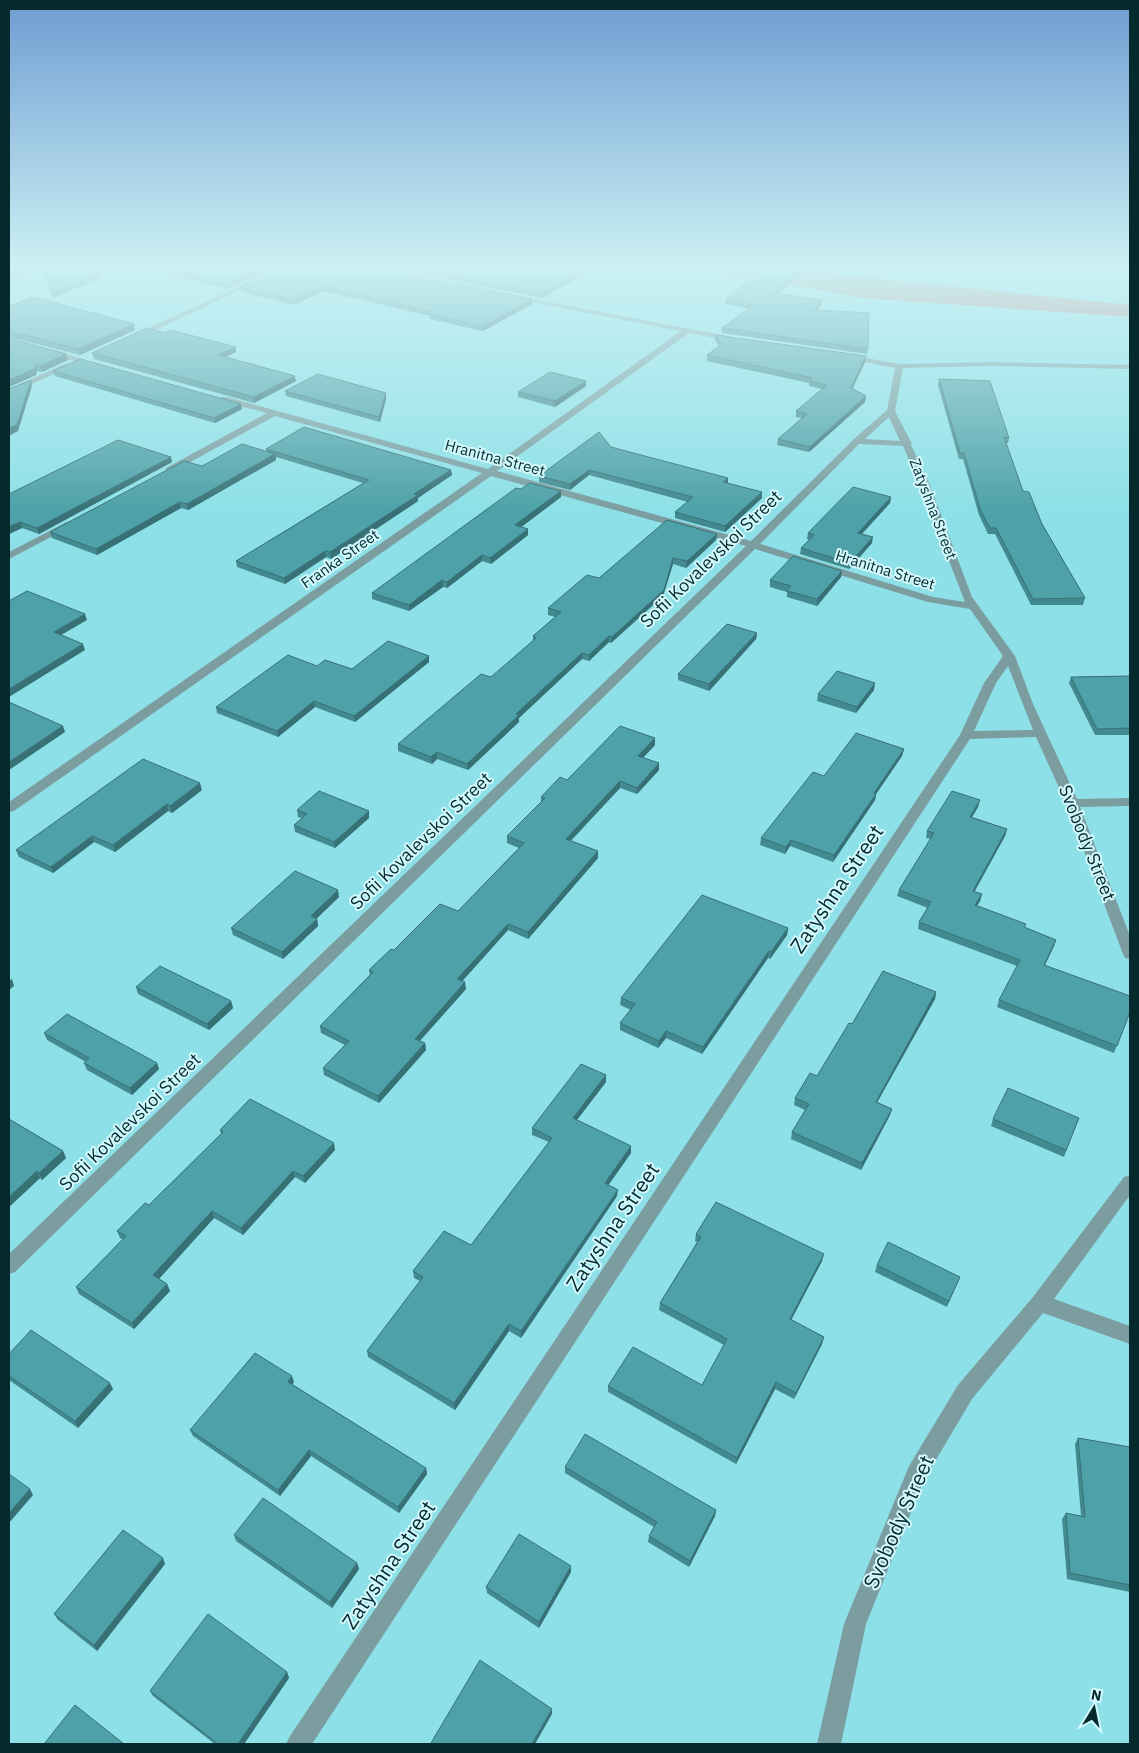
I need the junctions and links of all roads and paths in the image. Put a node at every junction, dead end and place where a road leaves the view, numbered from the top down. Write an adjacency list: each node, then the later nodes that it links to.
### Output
1 (36, 348): 5 (street)
2 (664, 348): 15 (street, Franka Street)
3 (841, 355): 6 (street)
4 (90, 356): 5 (street)
5 (81, 360): 8 (street); 9 (street)
6 (899, 366): 7 (street); 11 (street)
7 (1130, 367)
8 (110, 368)
9 (9, 392)
10 (216, 397): 12 (street, Hranitna Street)
11 (891, 410): 13 (street, Sofii Kovalevskoi Street); 14 (street, Zatyshna Street)
12 (274, 413): 15 (street, Hranitna Street); 16 (street)
13 (857, 441): 14 (street); 18 (street, Sofii Kovalevskoi Street)
14 (908, 444): 20 (street, Zatyshna Street)
15 (490, 472): 18 (street, Hranitna Street); 26 (street, Franka Street)
16 (163, 473)
17 (77, 519): 19 (street)
18 (754, 545): 20 (street, Hranitna Street); 29 (street, Sofii Kovalevskoi Street)
19 (9, 556)
20 (972, 606): 21 (street, Zatyshna Street)
21 (1009, 656): 22 (street, Zatyshna Street); 23 (street, Zatyshna Street)
22 (1041, 733): 23 (street); 25 (street, Svobody Street)
23 (966, 735): 32 (street, Zatyshna Street)
24 (1130, 802): 25 (street)
25 (1072, 803): 27 (street, Svobody Street)
26 (9, 808)
27 (1130, 954)
28 (1130, 1182): 30 (street, Svobody Street)
29 (9, 1266)
30 (1040, 1304): 31 (street); 33 (street, Svobody Street)
31 (1130, 1335)
32 (298, 1744)
33 (829, 1744)

